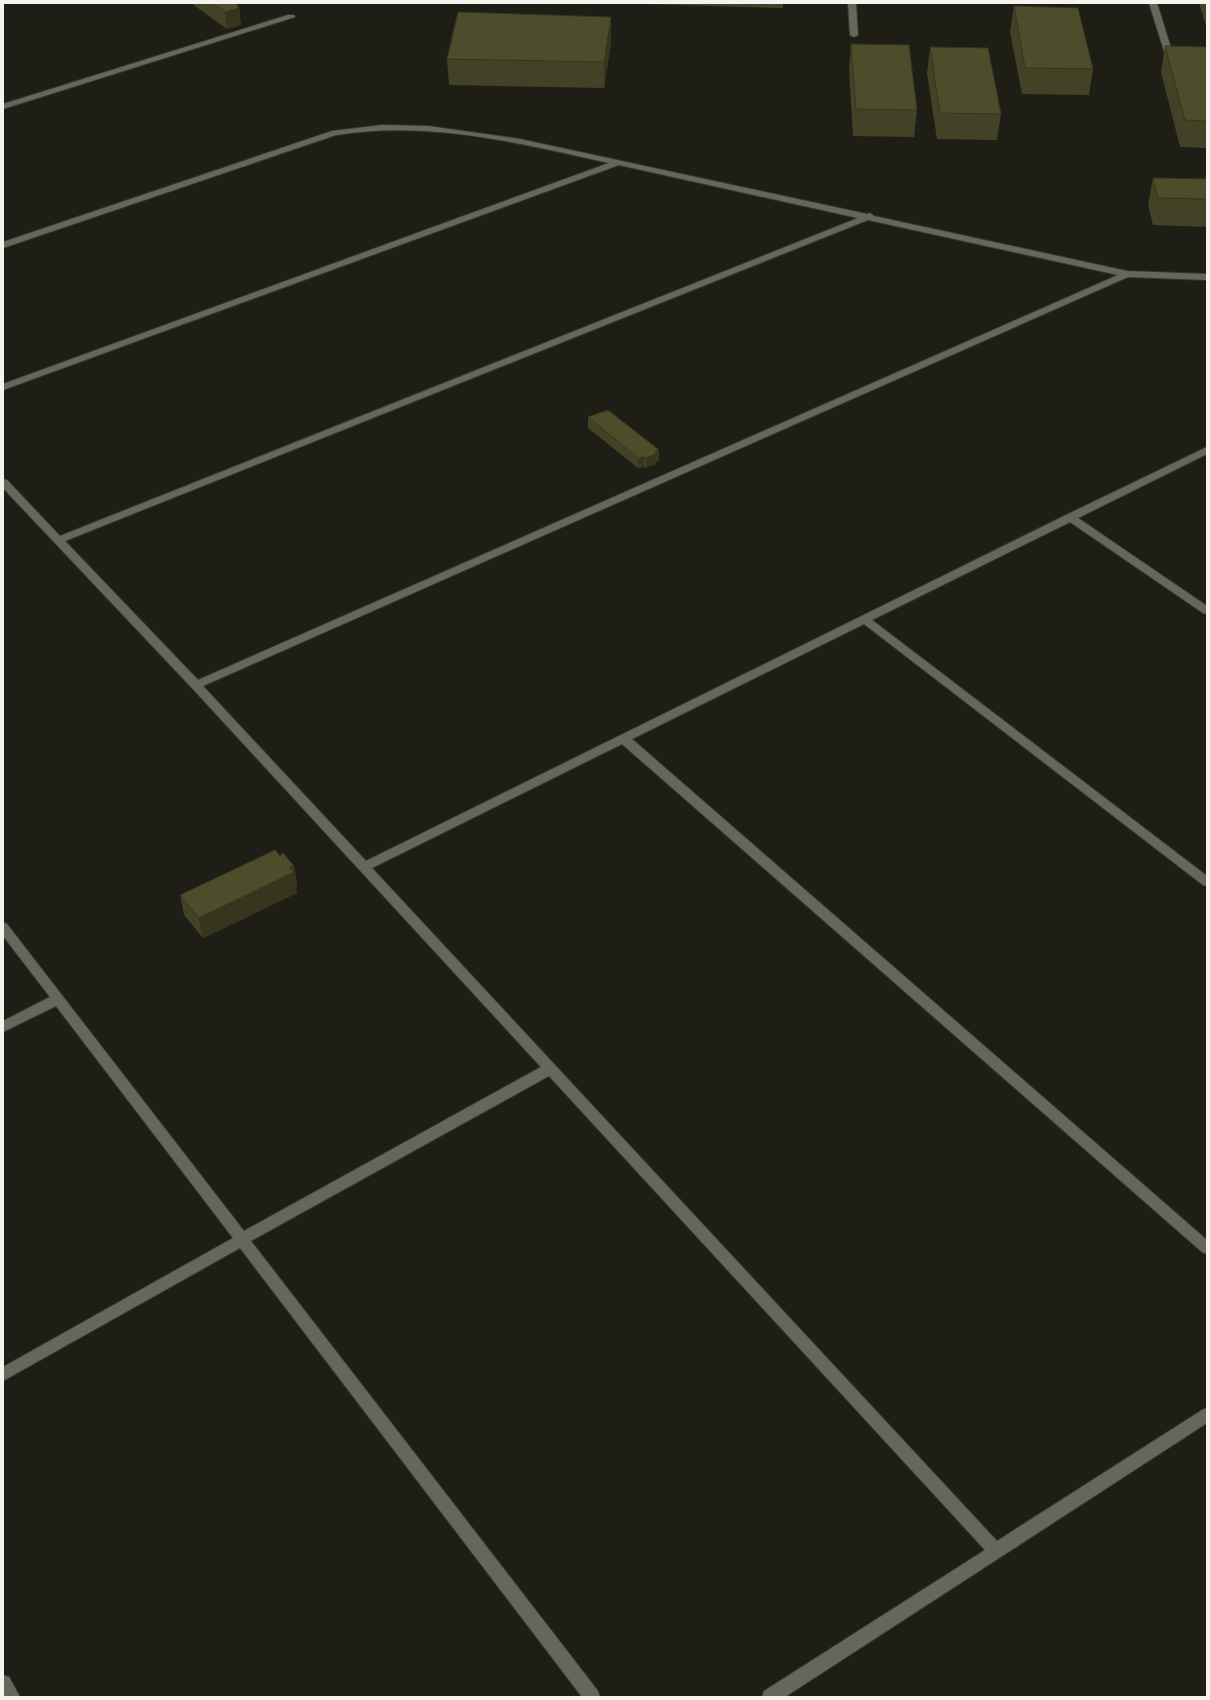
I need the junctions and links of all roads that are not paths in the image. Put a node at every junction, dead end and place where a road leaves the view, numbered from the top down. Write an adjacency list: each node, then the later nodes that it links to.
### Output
1 (852, 3): 4 (street)
2 (1152, 3): 5 (street)
3 (291, 17): 6 (street)
4 (854, 35)
5 (1168, 51)
6 (3, 107)
7 (620, 162): 8 (street); 9 (street); 12 (street)
8 (870, 216): 10 (street); 16 (street)
9 (3, 245)
10 (1127, 274): 11 (street); 19 (street)
11 (1207, 277)
12 (3, 387)
13 (1207, 450): 15 (street)
14 (3, 482): 16 (street)
15 (1070, 518): 17 (street); 18 (street)
16 (58, 540): 19 (street)
17 (1207, 611)
18 (865, 620): 20 (street); 22 (street)
19 (196, 685): 21 (street)
20 (624, 739): 21 (street); 28 (street)
21 (364, 867): 26 (street)
22 (1207, 882)
23 (3, 927): 24 (street)
24 (58, 999): 25 (street); 27 (street)
25 (3, 1027)
26 (551, 1068): 27 (street); 31 (street)
27 (241, 1240): 29 (street); 34 (street)
28 (1207, 1248)
29 (3, 1375)
30 (1207, 1414): 31 (street)
31 (996, 1551): 35 (street)
32 (3, 1683): 33 (street)
33 (12, 1697)
34 (592, 1697)
35 (770, 1697)

